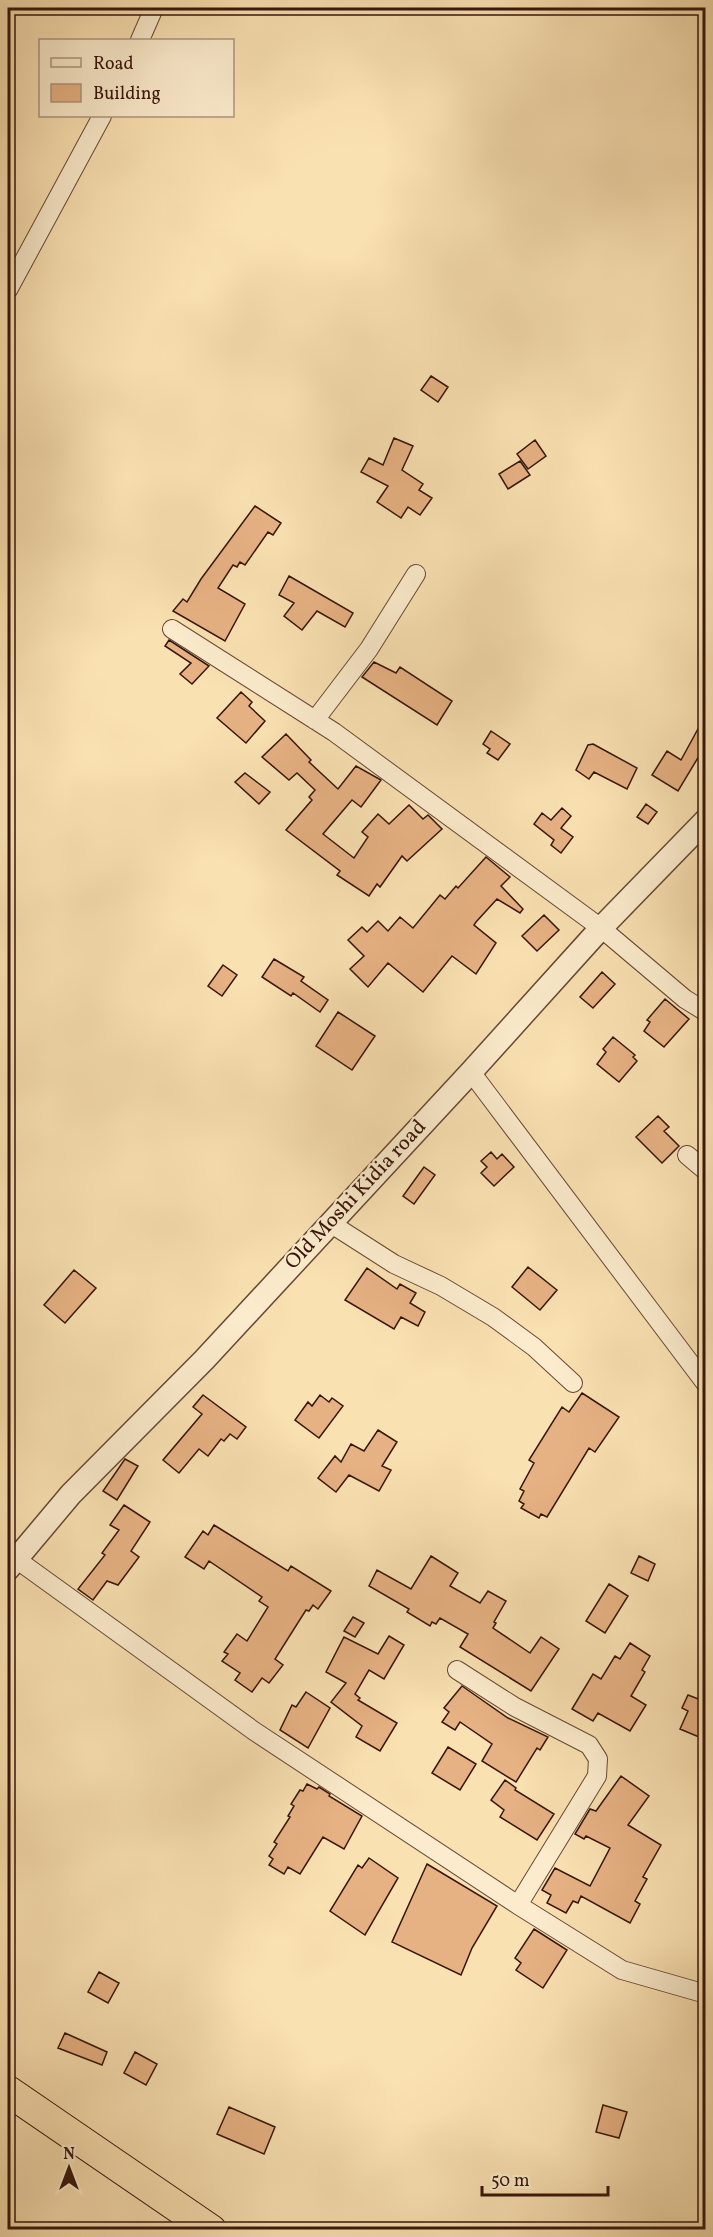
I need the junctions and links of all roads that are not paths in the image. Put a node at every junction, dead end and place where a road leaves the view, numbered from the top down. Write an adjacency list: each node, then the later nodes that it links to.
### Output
1 (154, 8): 2 (street)
2 (140, 39)
3 (101, 117): 4 (street)
4 (8, 290)
5 (416, 574): 7 (street)
6 (172, 629): 7 (street)
7 (315, 720): 9 (street)
8 (705, 820): 9 (street, Old Moshi Kidia road)
9 (601, 928): 10 (street); 11 (street, Old Moshi Kidia road)
10 (705, 1012)
11 (471, 1072): 14 (street, Old Moshi Kidia road); 16 (street)
12 (687, 1155): 13 (street)
13 (705, 1171)
14 (330, 1223): 15 (street); 17 (street, Old Moshi Kidia road)
15 (573, 1383)
16 (705, 1384)
17 (12, 1564): 19 (street)
18 (458, 1670): 19 (street)
19 (518, 1905): 20 (street)
20 (705, 1994)
21 (8, 2091): 22 (highway)
22 (210, 2229)

